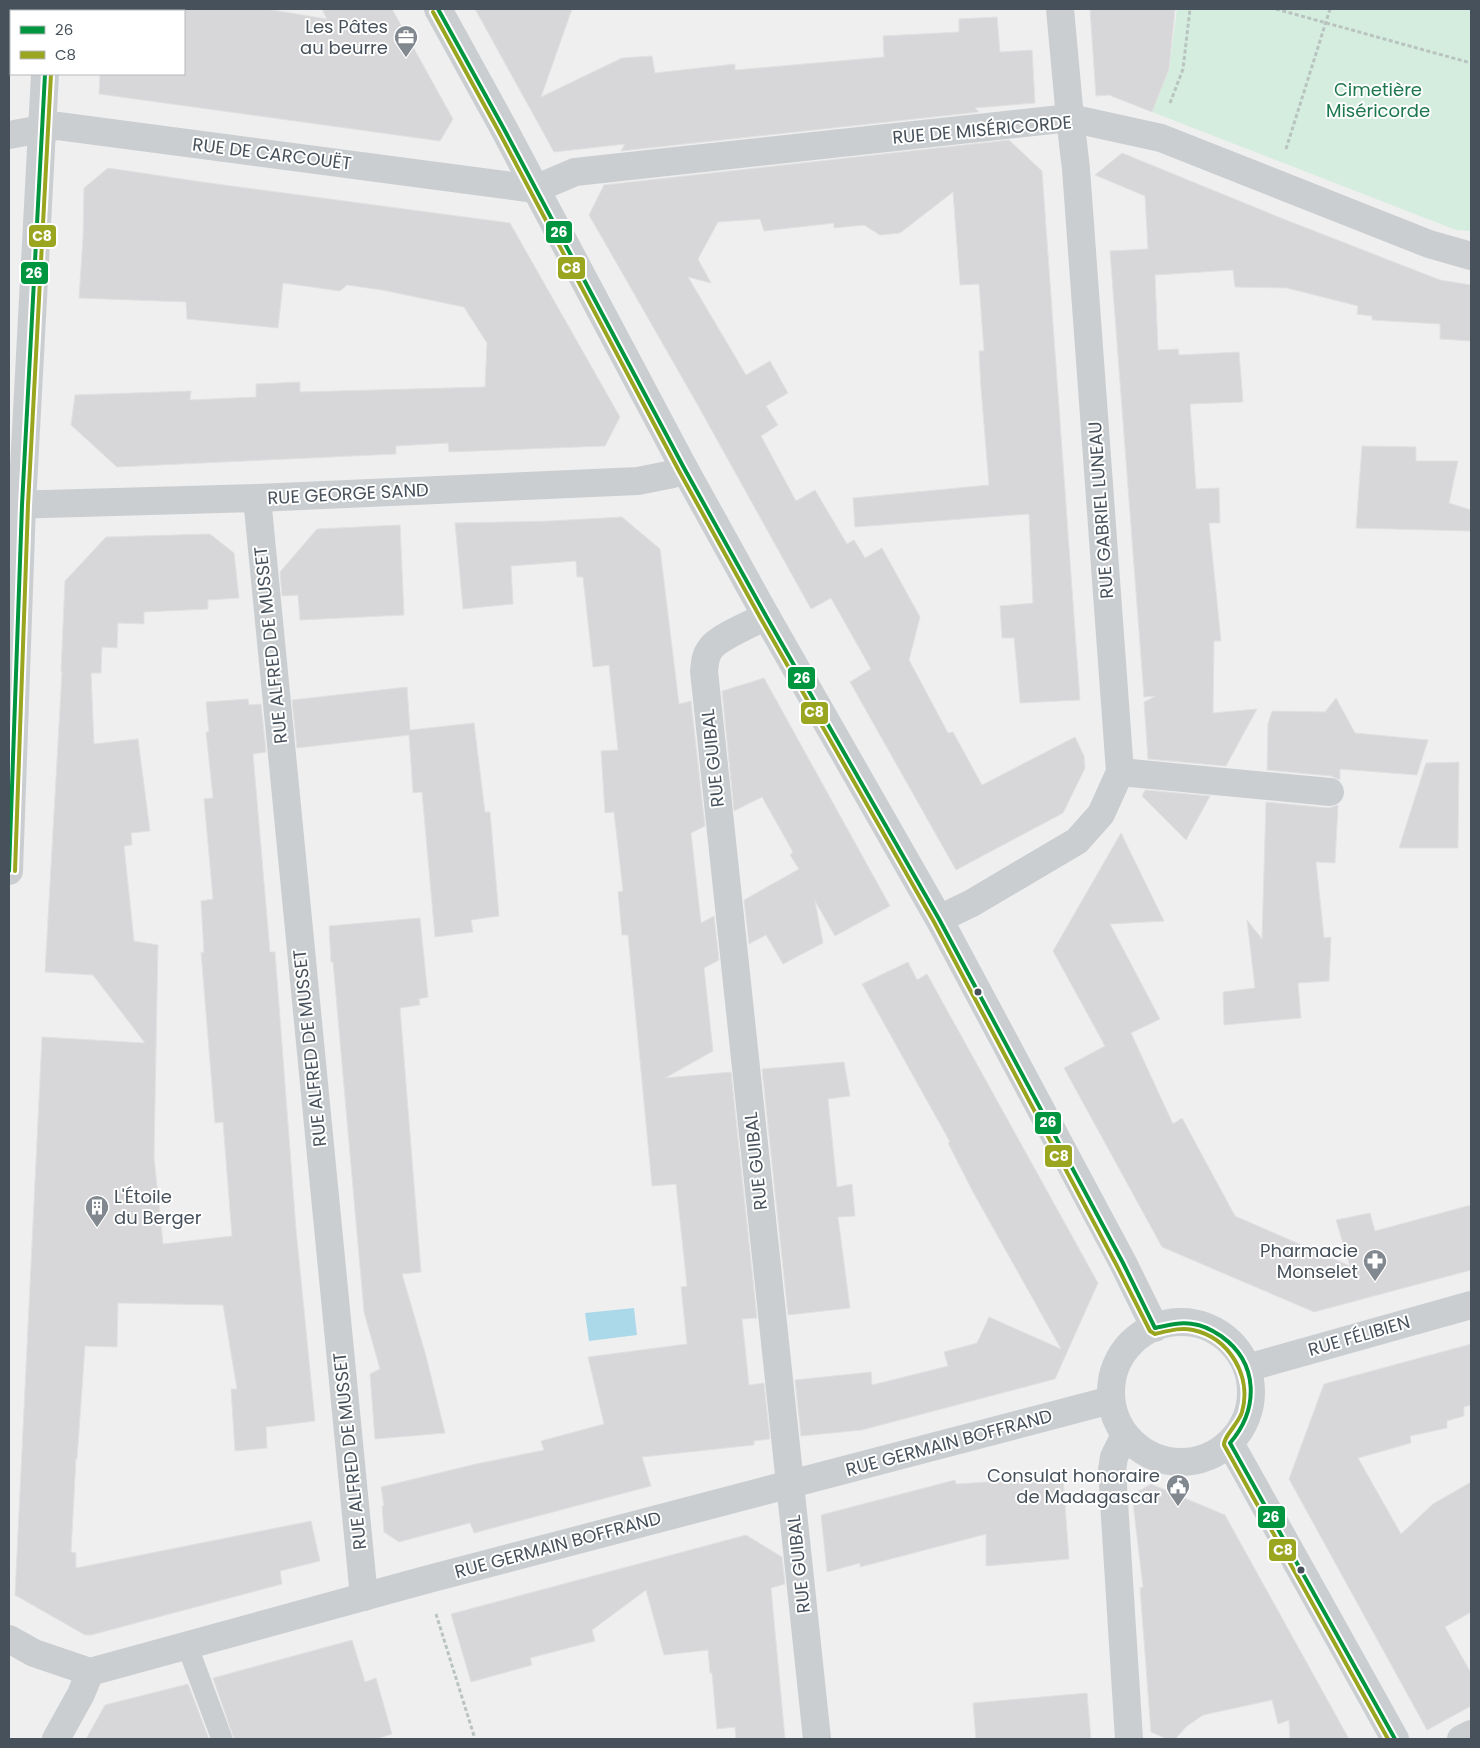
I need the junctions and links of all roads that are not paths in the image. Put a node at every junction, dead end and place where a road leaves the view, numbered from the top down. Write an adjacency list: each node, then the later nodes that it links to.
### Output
1 (438, 9): 7 (main road)
2 (1060, 9): 4 (street, RUE GABRIEL LUNEAU)
3 (45, 75): 5 (main road)
4 (1070, 118): 7 (street, RUE DE MISÉRICORDE); 8 (street, RUE DE MISÉRICORDE); 13 (street, RUE GABRIEL LUNEAU)
5 (42, 130): 6 (street, RUE DE CARCOUËT); 7 (street, RUE DE CARCOUËT); 11 (main road)
6 (9, 135)
7 (535, 189): 9 (main road)
8 (1471, 256)
9 (684, 468): 10 (street, RUE GEORGE SAND); 12 (main road)
10 (257, 498): 11 (street, RUE GEORGE SAND); 24 (street, RUE ALFRED DE MUSSET)
11 (15, 505): 15 (main road)
12 (766, 616): 16 (main road); 23 (street, RUE GUIBAL)
13 (1120, 772): 14 (street); 16 (street, RUE GABRIEL LUNEAU)
14 (1330, 792)
15 (9, 872)
16 (939, 919): 18 (main road)
17 (1471, 1305): 19 (street, RUE FÉLIBIEN)
18 (1155, 1328): 19 (main road); 20 (main road)
19 (1247, 1368): 22 (main road)
20 (1111, 1400): 21 (main road); 23 (street, RUE GERMAIN BOFFRAND)
21 (1125, 1434): 22 (main road); 32 (street)
22 (1230, 1443): 33 (main road)
23 (791, 1484): 24 (street, RUE GERMAIN BOFFRAND); 31 (street, RUE GUIBAL)
24 (364, 1597): 26 (street, RUE GERMAIN BOFFRAND)
25 (9, 1638): 27 (street)
26 (187, 1645): 27 (street, RUE GERMAIN BOFFRAND); 30 (lane)
27 (90, 1672): 29 (street)
28 (1471, 1734): 34 (street)
29 (56, 1739)
30 (222, 1739)
31 (817, 1739)
32 (1129, 1739)
33 (1395, 1739)
34 (1461, 1739)

